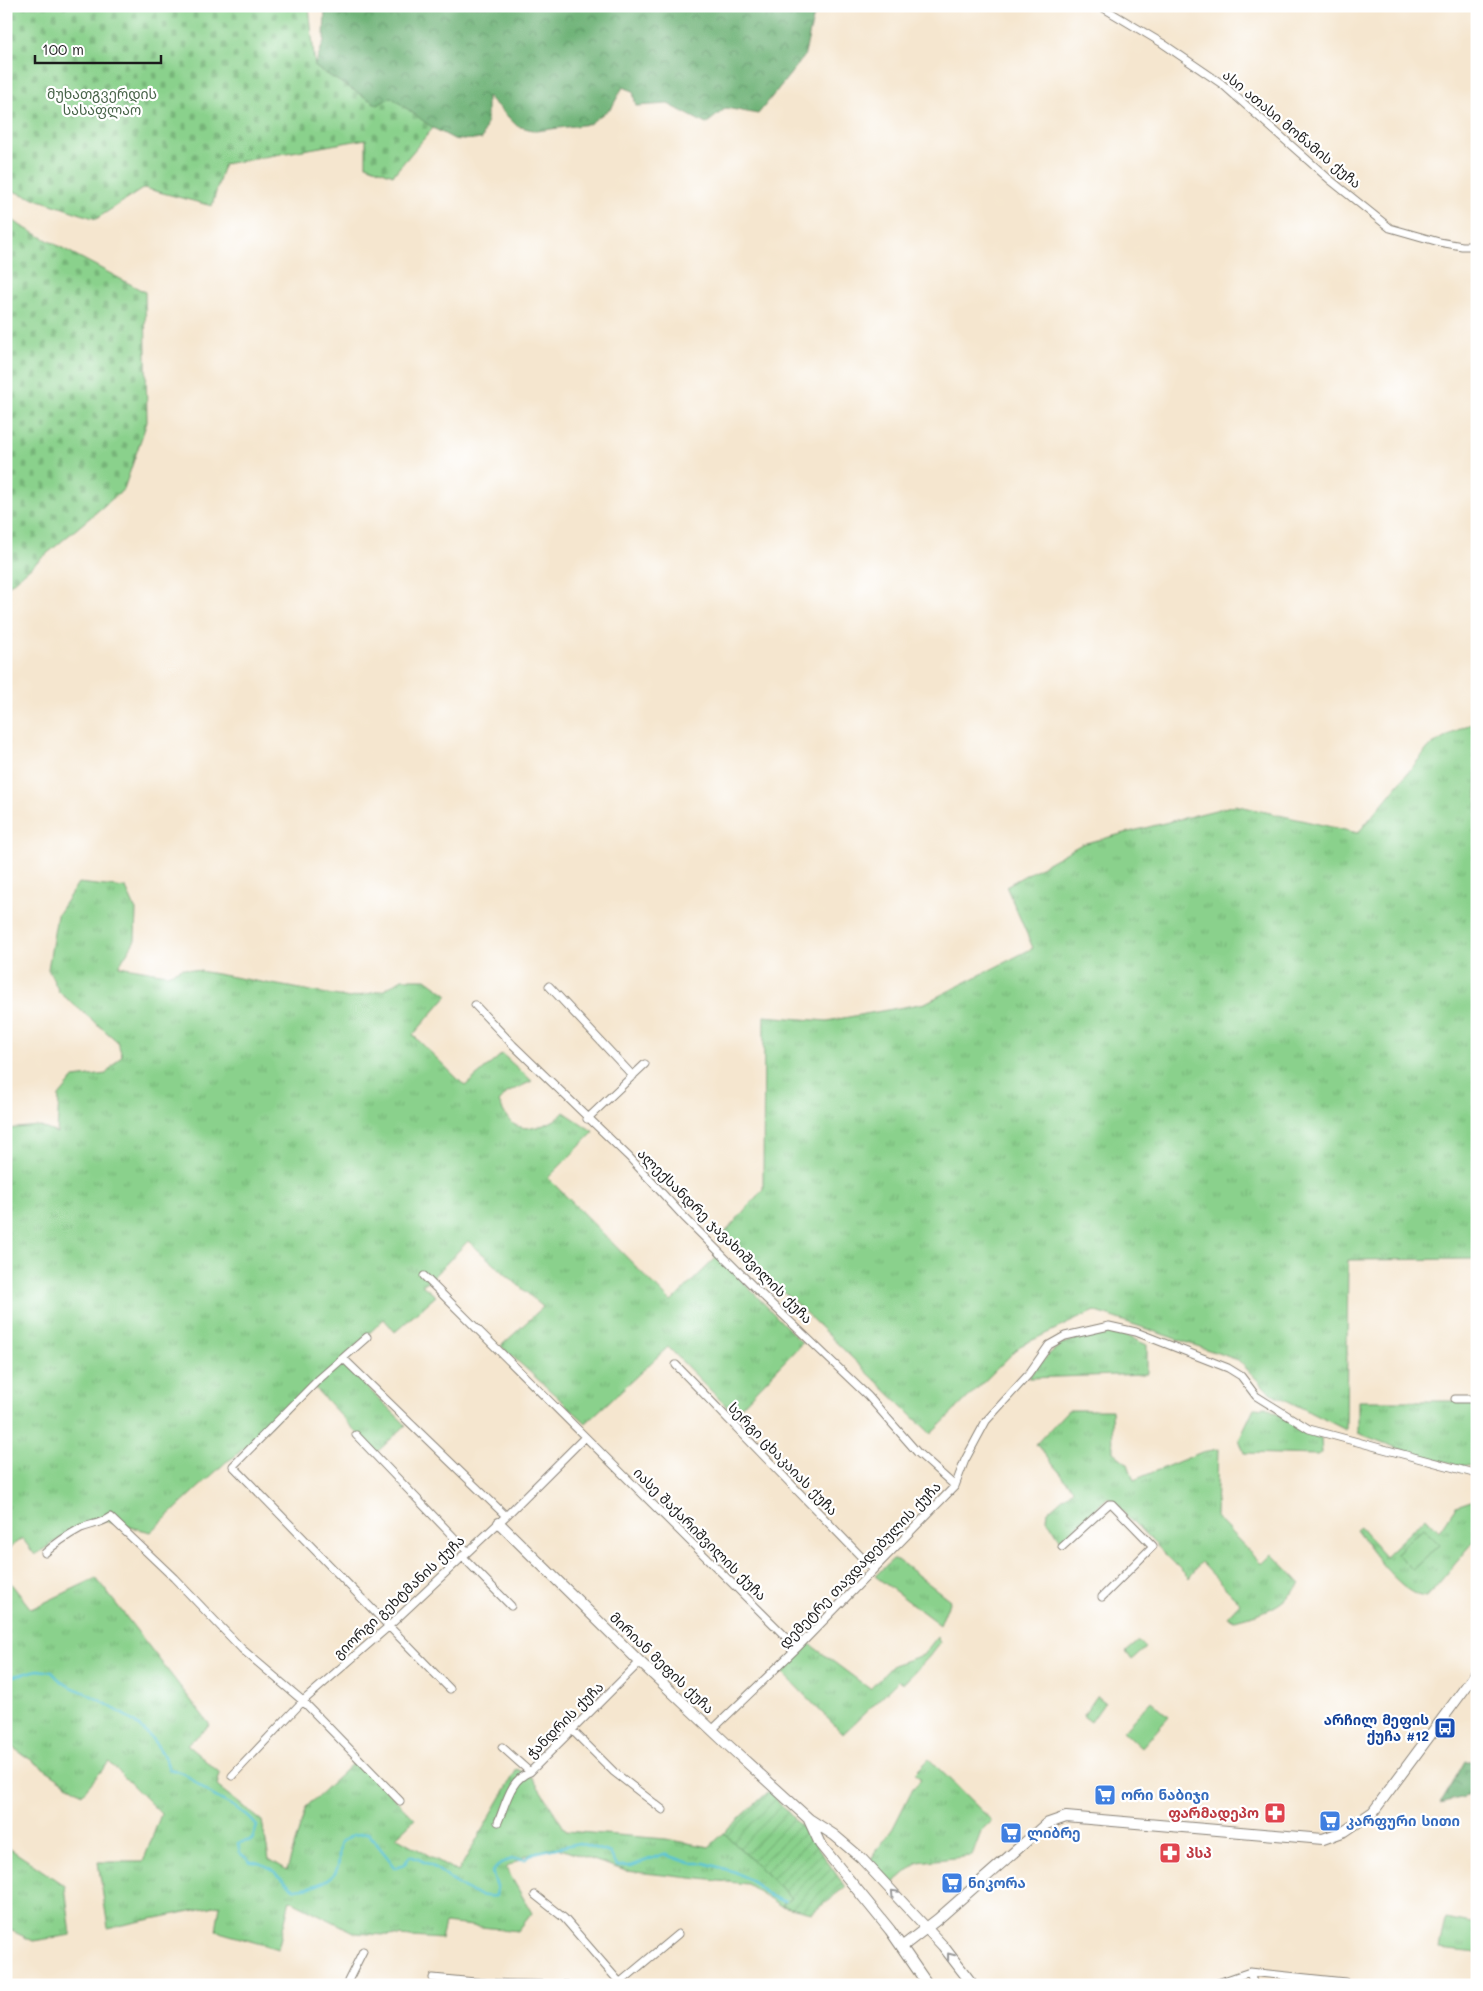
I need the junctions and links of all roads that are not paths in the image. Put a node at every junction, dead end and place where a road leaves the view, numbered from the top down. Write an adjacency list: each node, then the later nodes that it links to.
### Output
1 (1100, 6): 2 (street, ასი ათასი მოწამის ქუჩა)
2 (1477, 246)
3 (549, 986): 6 (street)
4 (475, 1005): 7 (street, ალექსანდრე ჯავახიშვილის ქუჩა)
5 (645, 1064): 6 (street)
6 (633, 1076): 7 (street)
7 (588, 1119): 17 (street, ალექსანდრე ჯავახიშვილის ქუჩა)
8 (424, 1276): 15 (street, იასე შაქარიშვილის ქუჩა)
9 (367, 1337): 10 (street)
10 (344, 1359): 18 (street); 25 (street)
11 (676, 1365): 22 (street, სერგი ცხაკაიას ქუჩა)
12 (1455, 1399): 13 (street)
13 (1477, 1399)
14 (356, 1435): 21 (street)
15 (585, 1437): 18 (street, გიორგი გეხტმანის ქუჩა); 26 (street, იასე შაქარიშვილის ქუჩა)
16 (1477, 1474): 17 (street, დემეტრე თავდადებულის ქუჩა)
17 (955, 1486): 22 (street, დემეტრე თავდადებულის ქუჩა)
18 (502, 1520): 21 (street, გიორგი გეხტმანის ქუჩა); 27 (street, მირიან მეფის ქუჩა)
19 (1062, 1547): 23 (street)
20 (45, 1553): 30 (street)
21 (465, 1554): 24 (street); 25 (street, გიორგი გეხტმანის ქუჩა)
22 (873, 1570): 26 (street, დემეტრე თავდადებულის ქუჩა)
23 (1102, 1597)
24 (511, 1606)
25 (388, 1627): 29 (street); 30 (street, გიორგი გეხტმანის ქუჩა)
26 (797, 1648): 31 (street, დემეტრე თავდადებულის ქუჩა)
27 (640, 1662): 31 (street, მირიან მეფის ქუჩა); 32 (street, ჭანდრის ქუჩა)
28 (1477, 1672): 43 (street)
29 (450, 1688)
30 (303, 1702): 35 (street, გიორგი გეხტმანის ქუჩა); 36 (street)
31 (712, 1730): 38 (street, მირიან მეფის ქუჩა)
32 (573, 1731): 34 (street, ჭანდრის ქუჩა); 37 (street)
33 (502, 1747): 34 (street)
34 (530, 1772): 39 (street, ჭანდრის ქუჩა)
35 (232, 1776)
36 (400, 1801)
37 (663, 1810)
38 (808, 1819): 40 (street, მირიან მეფის ქუჩა); 41 (street, მირიან მეფის ქუჩა)
39 (498, 1822)
40 (834, 1834): 41 (street); 43 (street, მირიან მეფის ქუჩა, one-way to 40)
41 (823, 1847): 45 (street, მირიან მეფის ქუჩა)
42 (535, 1895): 51 (street)
43 (926, 1929): 45 (street); 54 (street, მირიან მეფის ქუჩა, one-way to 43)
44 (678, 1934): 51 (street)
45 (903, 1946): 50 (street, მირიან მეფის ქუჩა)
46 (363, 1951): 52 (street)
47 (1250, 1972): 49 (street); 55 (street); 56 (street)
48 (433, 1978): 53 (street)
49 (1345, 1982)
50 (924, 1983)
51 (619, 1984)
52 (346, 1985)
53 (567, 1985)
54 (973, 1985)
55 (1212, 1985)
56 (1254, 1985)

